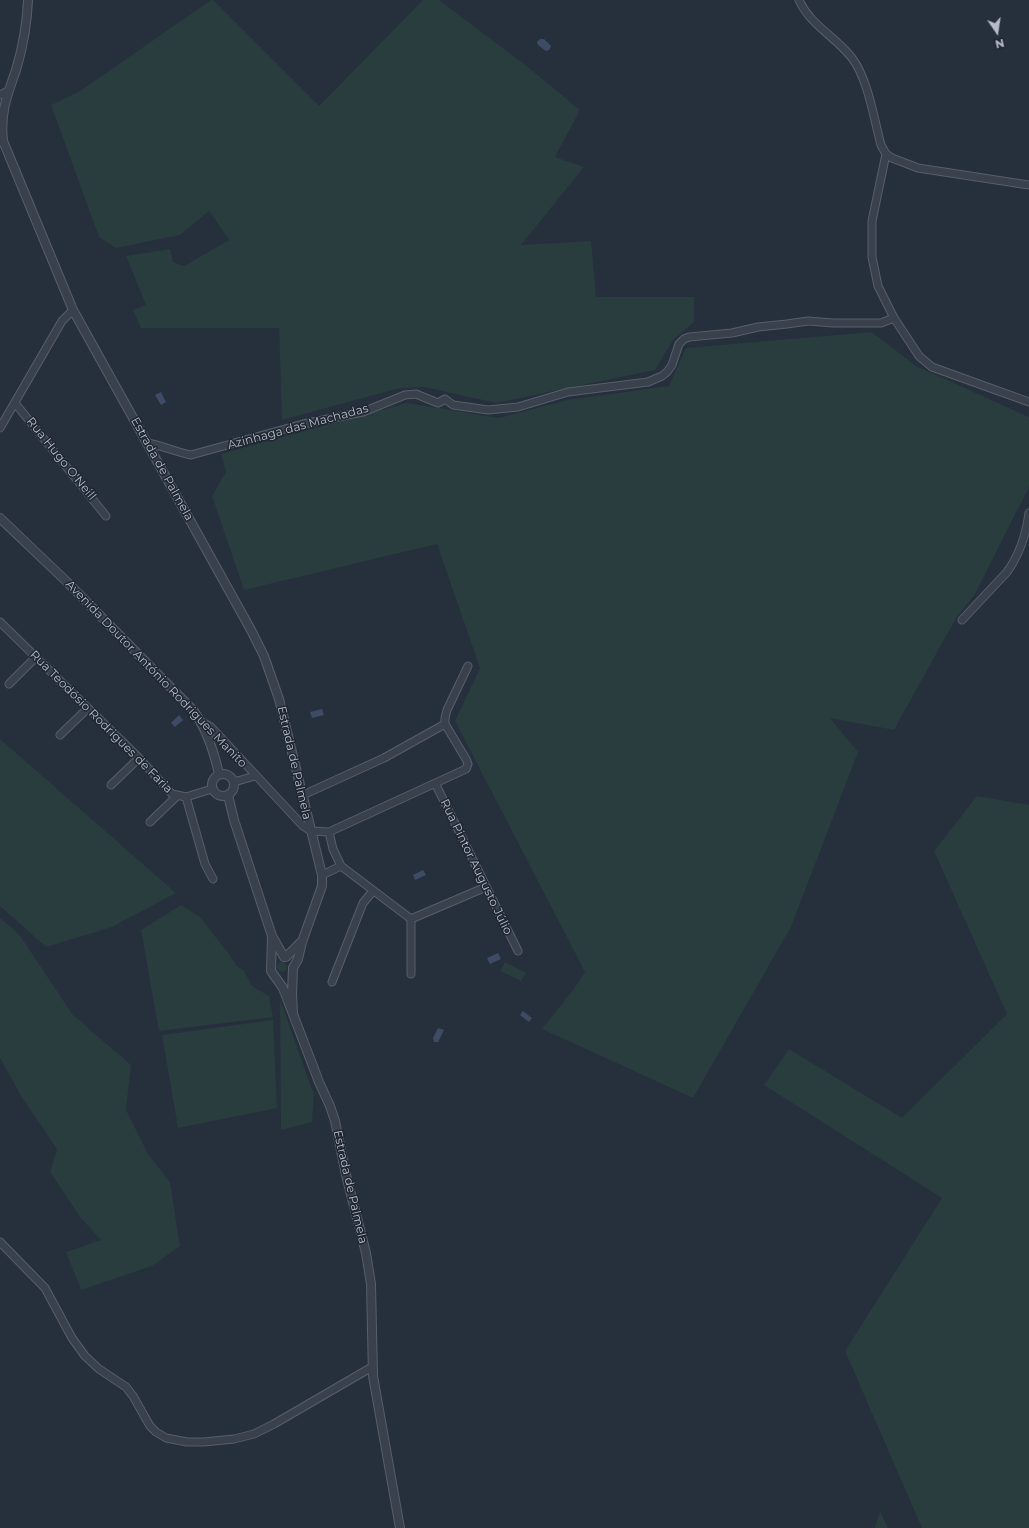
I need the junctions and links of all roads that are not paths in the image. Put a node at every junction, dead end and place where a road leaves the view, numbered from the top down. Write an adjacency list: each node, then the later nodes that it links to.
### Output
1 (28, 0): 3 (street, Estrada de Palmela)
2 (799, 0): 4 (street)
3 (4, 93): 6 (street, Estrada de Palmela)
4 (886, 154): 5 (street); 7 (street)
5 (1029, 185)
6 (73, 310): 9 (street); 11 (street, Estrada de Palmela)
7 (894, 318): 8 (street); 11 (street, Azinhaga das Machadas)
8 (1029, 402)
9 (15, 403): 10 (street); 13 (street, Rua Hugo O'Neill)
10 (0, 428)
11 (148, 443): 32 (street, Estrada de Palmela)
12 (1029, 513): 15 (street)
13 (106, 516)
14 (0, 518): 21 (street, Avenida Doutor António Rodrigues Manito)
15 (962, 620)
16 (0, 622): 17 (street, Rua Teodósio Rodrigues de Faria)
17 (36, 657): 19 (street); 20 (street, Rua Teodósio Rodrigues de Faria)
18 (468, 666): 22 (street)
19 (9, 684)
20 (88, 708): 23 (street); 24 (street, Rua Teodósio Rodrigues de Faria)
21 (202, 722): 25 (street); 26 (street, Avenida Doutor António Rodrigues Manito)
22 (445, 724): 28 (street); 32 (street)
23 (60, 735)
24 (139, 758): 29 (street); 33 (street, Rua Teodósio Rodrigues de Faria)
25 (219, 774): 27 (street); 30 (street)
26 (255, 776): 27 (street); 36 (street, Avenida Doutor António Rodrigues Manito)
27 (234, 782): 31 (street)
28 (435, 783): 37 (street); 41 (street, Rua Pintor Augusto Júlio)
29 (112, 785)
30 (212, 789): 31 (street); 34 (street, Rua Teodósio Rodrigues de Faria)
31 (228, 795): 44 (street)
32 (303, 795): 36 (street, Estrada de Palmela)
33 (177, 796): 34 (street, Rua Teodósio Rodrigues de Faria); 35 (street)
34 (186, 797): 40 (street)
35 (150, 822)
36 (311, 831): 37 (street); 39 (street, Estrada de Palmela)
37 (329, 832): 38 (street)
38 (341, 866): 39 (street); 42 (street)
39 (322, 875): 45 (street, Estrada de Palmela)
40 (213, 879)
41 (486, 887): 43 (street); 46 (street, Rua Pintor Augusto Júlio)
42 (373, 890): 43 (street); 52 (street)
43 (411, 920): 50 (street)
44 (272, 936): 47 (street); 48 (street)
45 (302, 942): 47 (street, Estrada de Palmela); 49 (street, Estrada de Palmela)
46 (518, 951)
47 (285, 957): 48 (street); 49 (street)
48 (272, 964): 51 (street)
49 (293, 970): 51 (street); 53 (street, Estrada de Palmela)
50 (411, 974)
51 (275, 976): 53 (street, Estrada de Palmela)
52 (332, 982)
53 (294, 1014): 55 (street, Estrada de Palmela)
54 (0, 1242): 55 (street)
55 (372, 1367): 56 (street, Estrada de Palmela)
56 (400, 1528)

